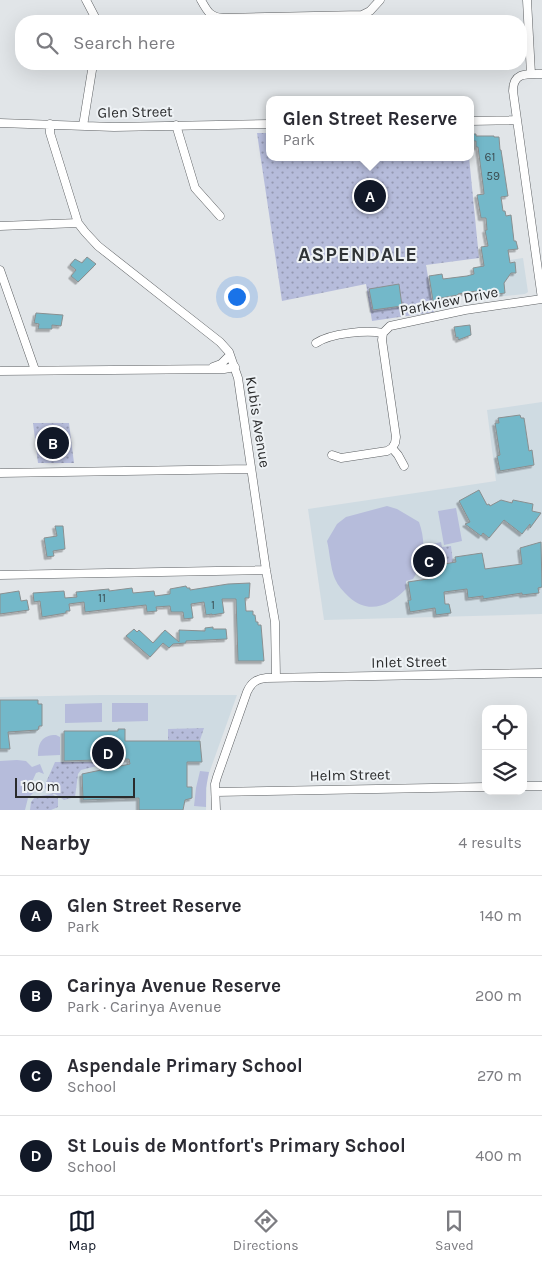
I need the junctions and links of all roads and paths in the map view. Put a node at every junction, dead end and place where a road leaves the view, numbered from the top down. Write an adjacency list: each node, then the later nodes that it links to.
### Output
1 (86, 0): 5 (street)
2 (201, 0): 6 (street)
3 (380, 0): 7 (street)
4 (527, 0): 9 (street)
5 (94, 15)
6 (210, 15)
7 (362, 15)
8 (92, 70): 16 (street)
9 (531, 74): 10 (street); 11 (street)
10 (542, 74)
11 (517, 120): 12 (street); 22 (street)
12 (474, 121)
13 (0, 123): 14 (street, Glen Street)
14 (50, 124): 16 (street, Glen Street); 19 (street, Kubis Avenue)
15 (266, 124): 17 (street, Glen Street)
16 (83, 126): 17 (street, Glen Street)
17 (176, 126): 18 (street)
18 (220, 216)
19 (78, 223): 20 (street); 25 (street, Kubis Avenue)
20 (0, 226)
21 (0, 270): 28 (street)
22 (542, 299): 23 (street, Parkview Drive)
23 (383, 333): 24 (street); 30 (street)
24 (316, 343)
25 (230, 355): 26 (street, Kubis Avenue); 27 (street)
26 (235, 367): 27 (street); 33 (street, Kubis Avenue)
27 (208, 369): 28 (street)
28 (35, 370): 29 (street)
29 (0, 371)
30 (392, 448): 31 (street); 32 (street)
31 (332, 455)
32 (404, 466)
33 (251, 469): 34 (street); 35 (street, Kubis Avenue)
34 (0, 473)
35 (266, 570): 36 (street); 38 (street, Kubis Avenue)
36 (0, 575)
37 (542, 673): 38 (street, Inlet Street)
38 (276, 678): 42 (street, Inlet Street)
39 (527, 786): 40 (street)
40 (542, 786)
41 (482, 787): 42 (street, Helm Street)
42 (216, 792): 43 (street, Inlet Street)
43 (216, 810)

